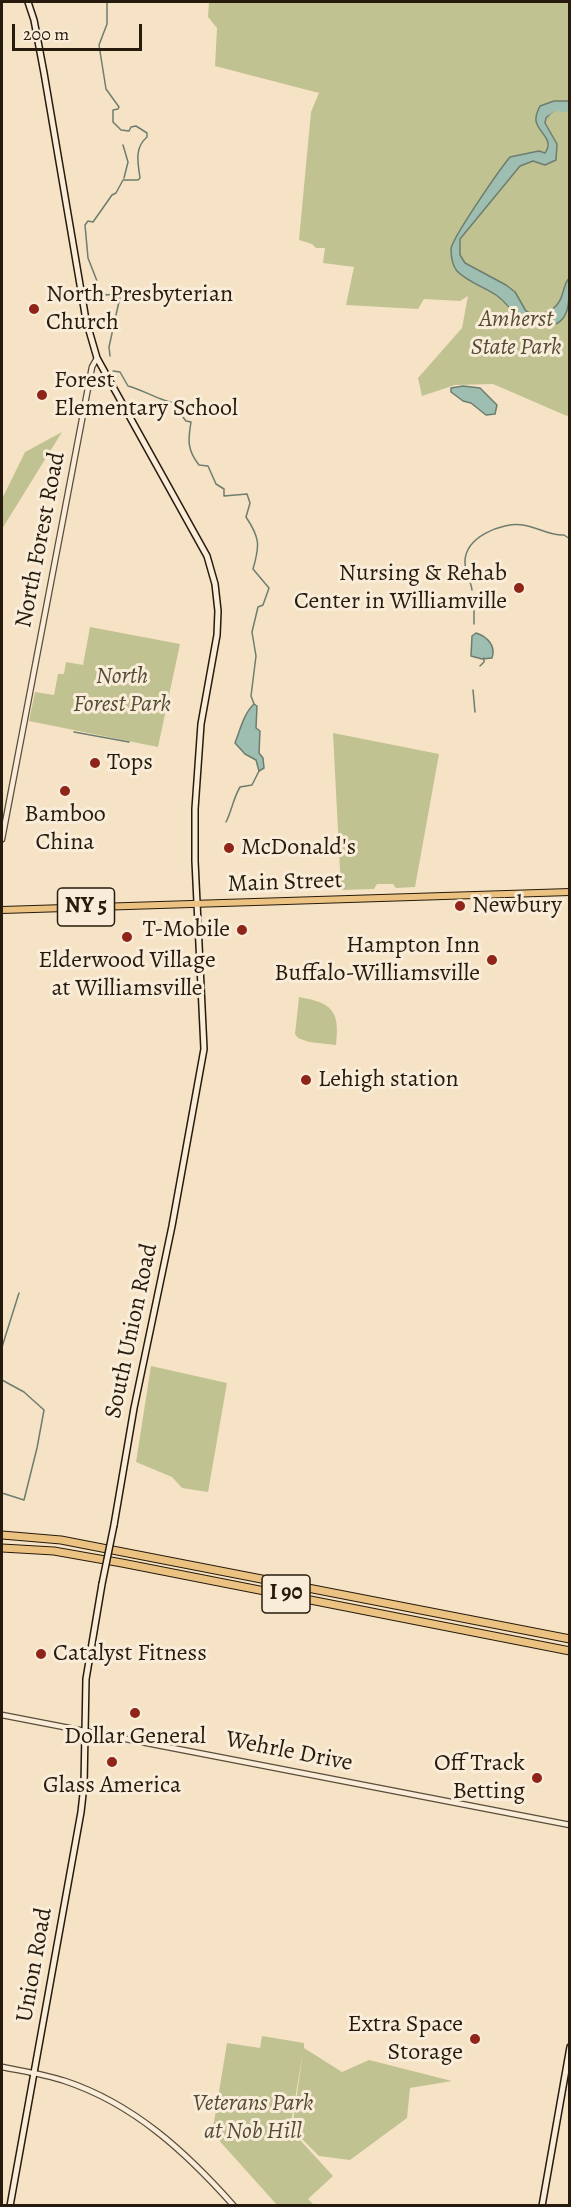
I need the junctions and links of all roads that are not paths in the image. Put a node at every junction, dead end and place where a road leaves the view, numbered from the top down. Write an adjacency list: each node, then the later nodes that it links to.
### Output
1 (28, 2): 2 (main road, North Forest Road)
2 (96, 358): 3 (street, North Forest Road); 5 (main road, South Union Road)
3 (2, 839)
4 (570, 892): 5 (main road, Main Street / NY 5)
5 (196, 904): 6 (main road, Main Street / NY 5); 12 (main road, South Union Road, bridge)
6 (2, 910)
7 (2, 1535): 9 (highway, I 90)
8 (2, 1548): 10 (highway, I 90)
9 (570, 1639)
10 (570, 1651)
11 (2, 1715): 12 (street, Wehrle Drive)
12 (84, 1732): 13 (main road, South Union Road); 14 (street, Wehrle Drive)
13 (84, 1766): 17 (main road, Union Road)
14 (570, 1825)
15 (570, 2047): 20 (main road)
16 (2, 2067): 17 (street)
17 (34, 2073): 18 (main road, Union Road); 19 (street)
18 (10, 2205)
19 (234, 2205)
20 (542, 2205)

